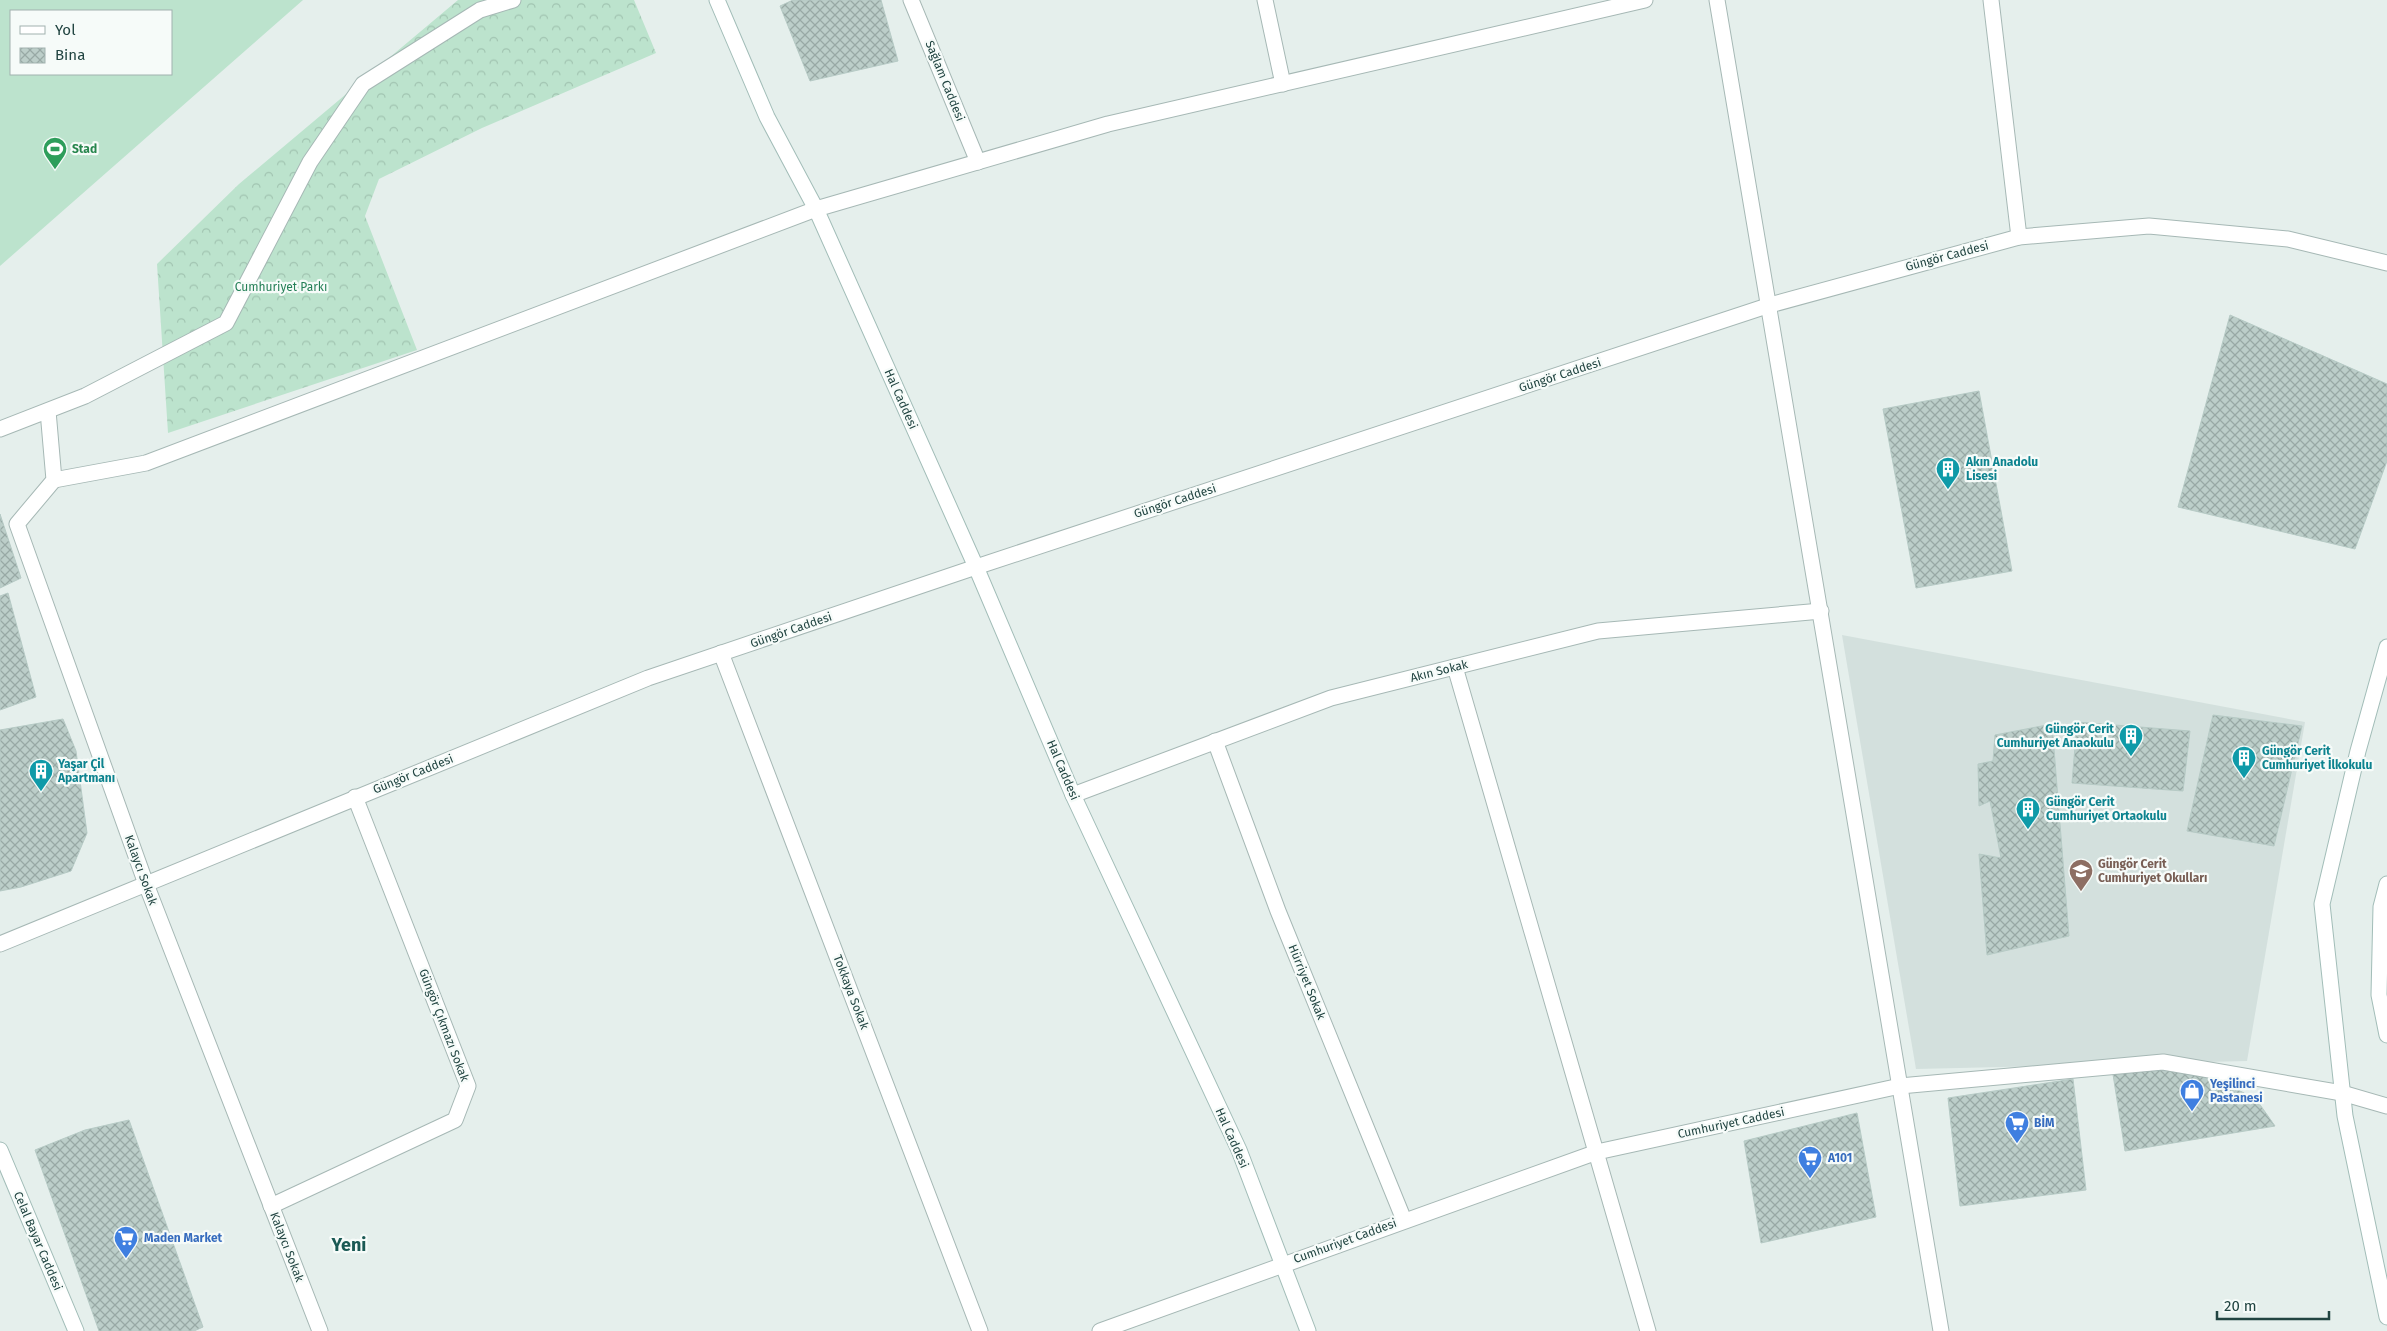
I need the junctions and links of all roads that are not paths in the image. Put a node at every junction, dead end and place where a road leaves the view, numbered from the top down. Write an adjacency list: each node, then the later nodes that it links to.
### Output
1 (512, 0): 14 (street)
2 (717, 0): 10 (street, Hal Caddesi)
3 (911, 0): 9 (street, Sağlam Caddesi)
4 (1266, 0): 8 (street)
5 (1646, 0): 8 (street)
6 (1717, 0): 13 (street)
7 (1991, 0): 11 (street)
8 (1283, 84): 9 (street)
9 (978, 162): 10 (street)
10 (816, 209): 16 (street); 17 (street, Hal Caddesi)
11 (2019, 236): 12 (street, Güngör Caddesi); 13 (street, Güngör Caddesi)
12 (2387, 263)
13 (1770, 305): 17 (street, Güngör Caddesi); 18 (street)
14 (48, 410): 15 (street); 16 (street)
15 (0, 430)
16 (54, 480): 25 (street, Kalaycı Sokak)
17 (976, 567): 20 (street, Güngör Caddesi); 23 (street, Hal Caddesi)
18 (1821, 610): 21 (street, Akın Sokak); 29 (street)
19 (2387, 646): 30 (street)
20 (721, 654): 24 (street, Güngör Caddesi); 40 (street, Tokkaya Sokak)
21 (1455, 667): 22 (street, Akın Sokak); 33 (street)
22 (1215, 741): 23 (street, Akın Sokak); 35 (street, Hürriyet Sokak)
23 (1073, 795): 36 (street, Hal Caddesi)
24 (355, 797): 25 (street, Güngör Caddesi); 34 (street, Güngör Çıkmazı Sokak)
25 (146, 884): 27 (street, Güngör Caddesi); 34 (street, Kalaycı Sokak)
26 (2387, 884): 28 (street)
27 (0, 944)
28 (2387, 1035)
29 (1900, 1086): 30 (street, Cumhuriyet Caddesi); 33 (street, Cumhuriyet Caddesi); 44 (street)
30 (2342, 1093): 31 (street, Cumhuriyet Caddesi); 37 (street)
31 (2387, 1106)
32 (0, 1150): 38 (street, Celal Bayar Caddesi)
33 (1598, 1152): 35 (street, Cumhuriyet Caddesi); 43 (street)
34 (271, 1206): 39 (street, Kalaycı Sokak)
35 (1404, 1220): 36 (street, Cumhuriyet Caddesi)
36 (1282, 1263): 41 (street, Cumhuriyet Caddesi); 42 (street, Hal Caddesi)
37 (2387, 1317)
38 (76, 1331)
39 (320, 1331)
40 (980, 1331)
41 (1100, 1331)
42 (1308, 1331)
43 (1648, 1331)
44 (1941, 1331)

